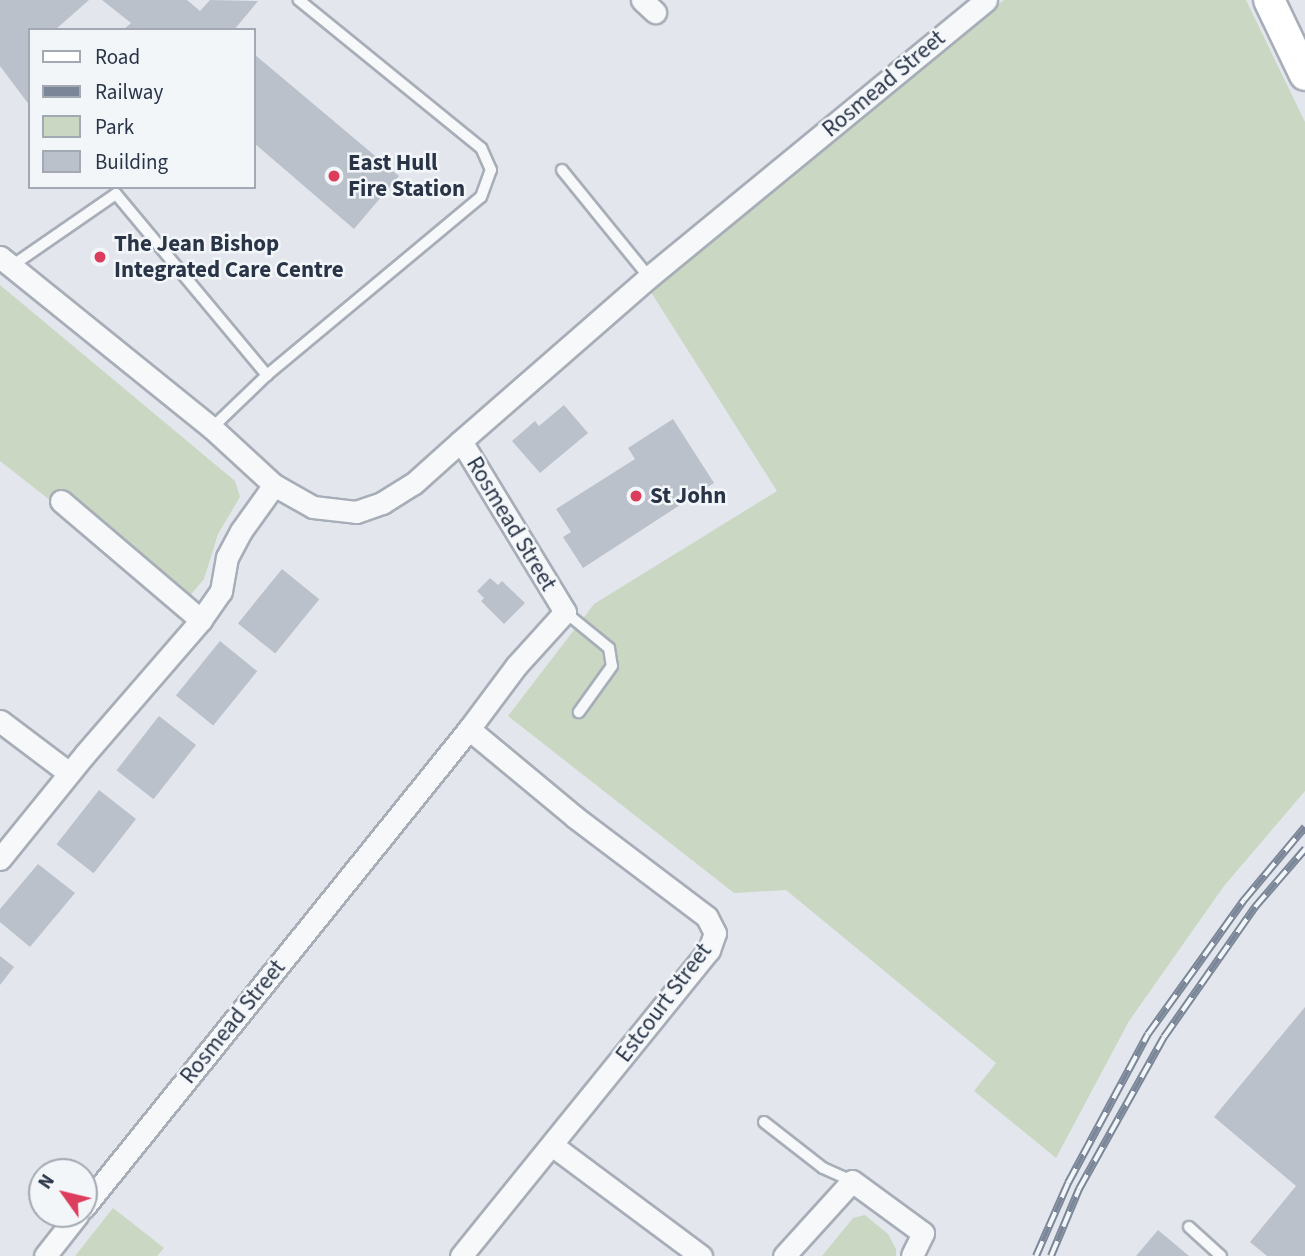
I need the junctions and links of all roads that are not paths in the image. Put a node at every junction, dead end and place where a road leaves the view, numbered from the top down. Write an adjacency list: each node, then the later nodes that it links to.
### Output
1 (299, 0): 8 (lane)
2 (986, 0): 7 (street, Rosmead Street)
3 (1269, 0): 4 (street)
4 (1305, 75)
5 (562, 170): 7 (lane)
6 (7, 261): 8 (lane); 9 (street)
7 (649, 276): 10 (street, Rosmead Street)
8 (267, 375): 9 (lane)
9 (212, 428): 11 (street)
10 (461, 441): 11 (street); 13 (street, Rosmead Street)
11 (274, 485): 14 (street)
12 (61, 501): 14 (street)
13 (565, 612): 15 (lane); 17 (street, Rosmead Street)
14 (201, 620): 18 (street)
15 (579, 712)
16 (0, 721): 18 (street)
17 (469, 729): 21 (street, Estcourt Street); 23 (street, Rosmead Street)
18 (69, 773): 19 (street)
19 (0, 859)
20 (764, 1122): 22 (lane)
21 (552, 1144): 27 (street, Estcourt Street); 28 (street)
22 (852, 1181): 29 (street); 30 (street)
23 (98, 1190)
24 (1189, 1227): 31 (lane)
25 (67, 1228): 26 (street)
26 (45, 1256)
27 (461, 1256)
28 (701, 1256)
29 (784, 1256)
30 (912, 1256)
31 (1221, 1256)

